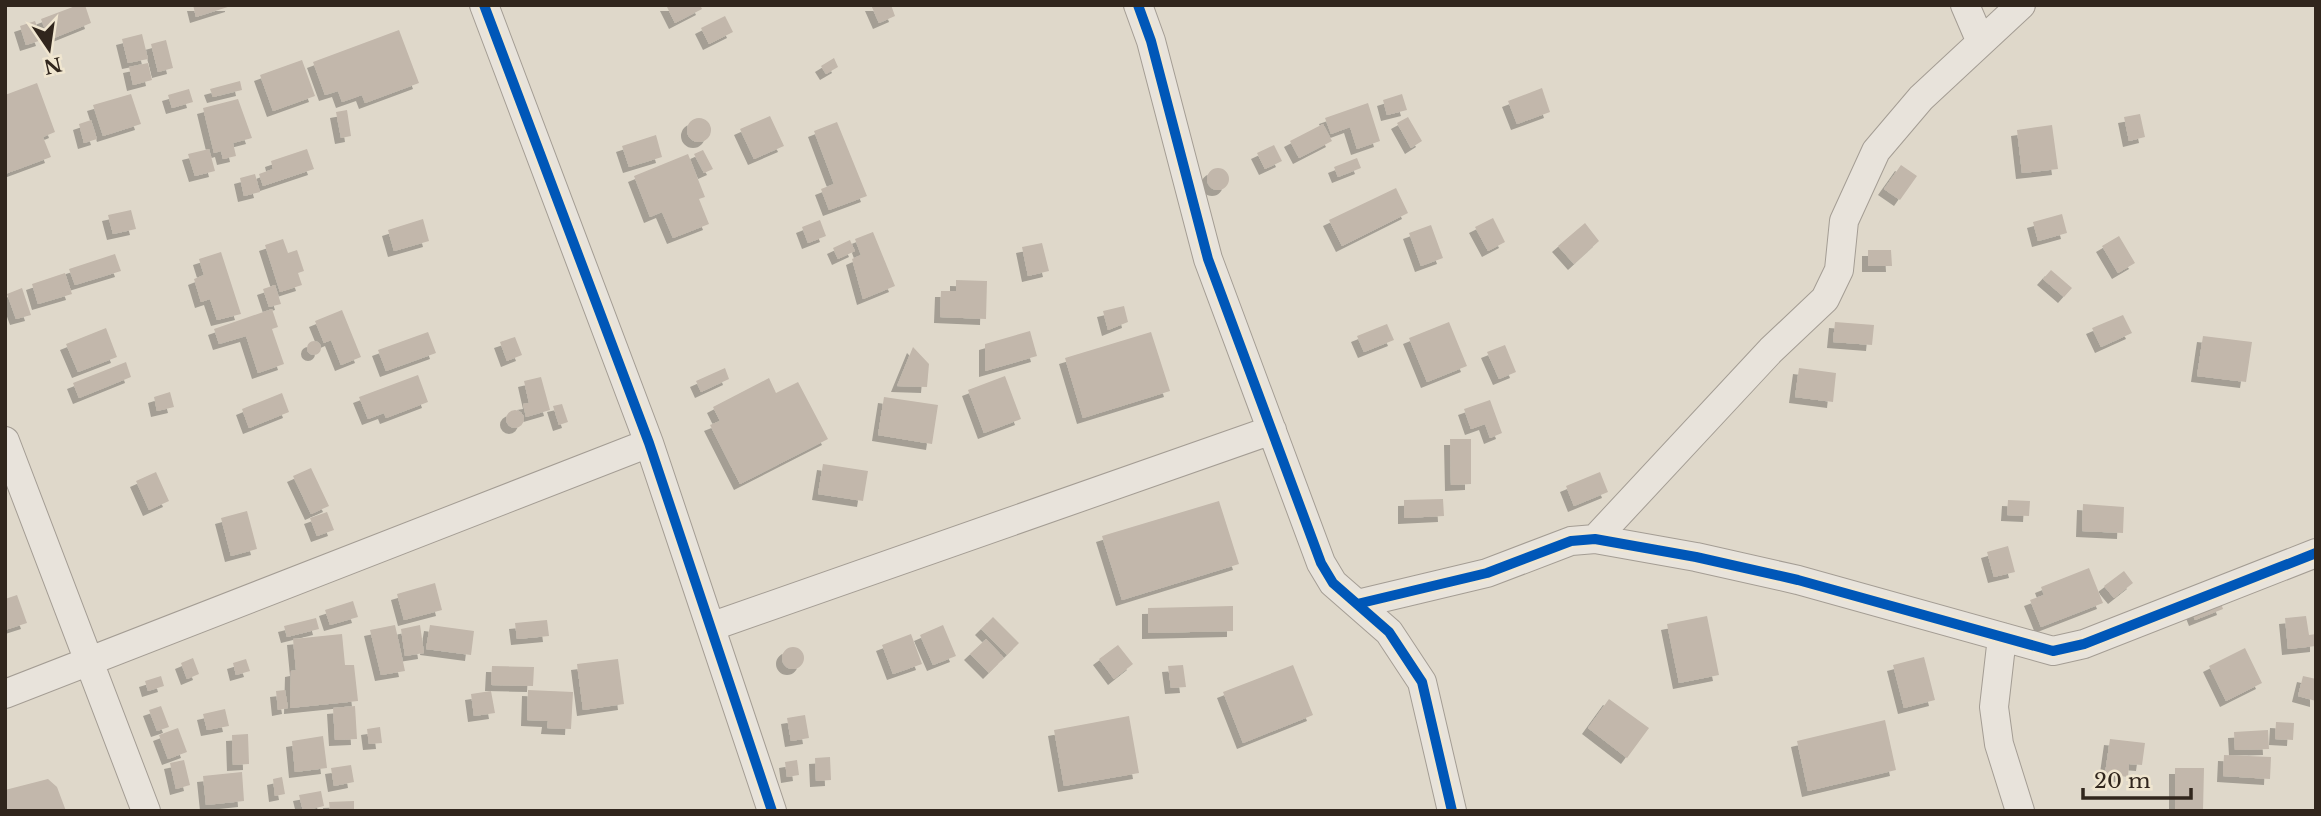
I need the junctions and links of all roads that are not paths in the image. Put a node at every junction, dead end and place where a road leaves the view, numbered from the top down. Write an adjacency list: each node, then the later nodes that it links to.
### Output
1 (484, 5): 8 (street)
2 (1138, 5): 6 (street)
3 (1965, 5): 5 (street)
4 (2021, 5): 5 (street)
5 (1980, 40): 9 (street)
6 (1272, 430): 11 (street); 12 (street)
7 (5, 441): 14 (street)
8 (649, 443): 12 (street); 14 (street)
9 (1595, 539): 11 (street); 13 (street)
10 (2316, 553): 13 (street)
11 (1357, 604): 18 (street)
12 (713, 626): 17 (street)
13 (2002, 636): 19 (street)
14 (89, 661): 15 (street); 16 (street)
15 (5, 694)
16 (146, 811)
17 (772, 811)
18 (1452, 811)
19 (2020, 811)

